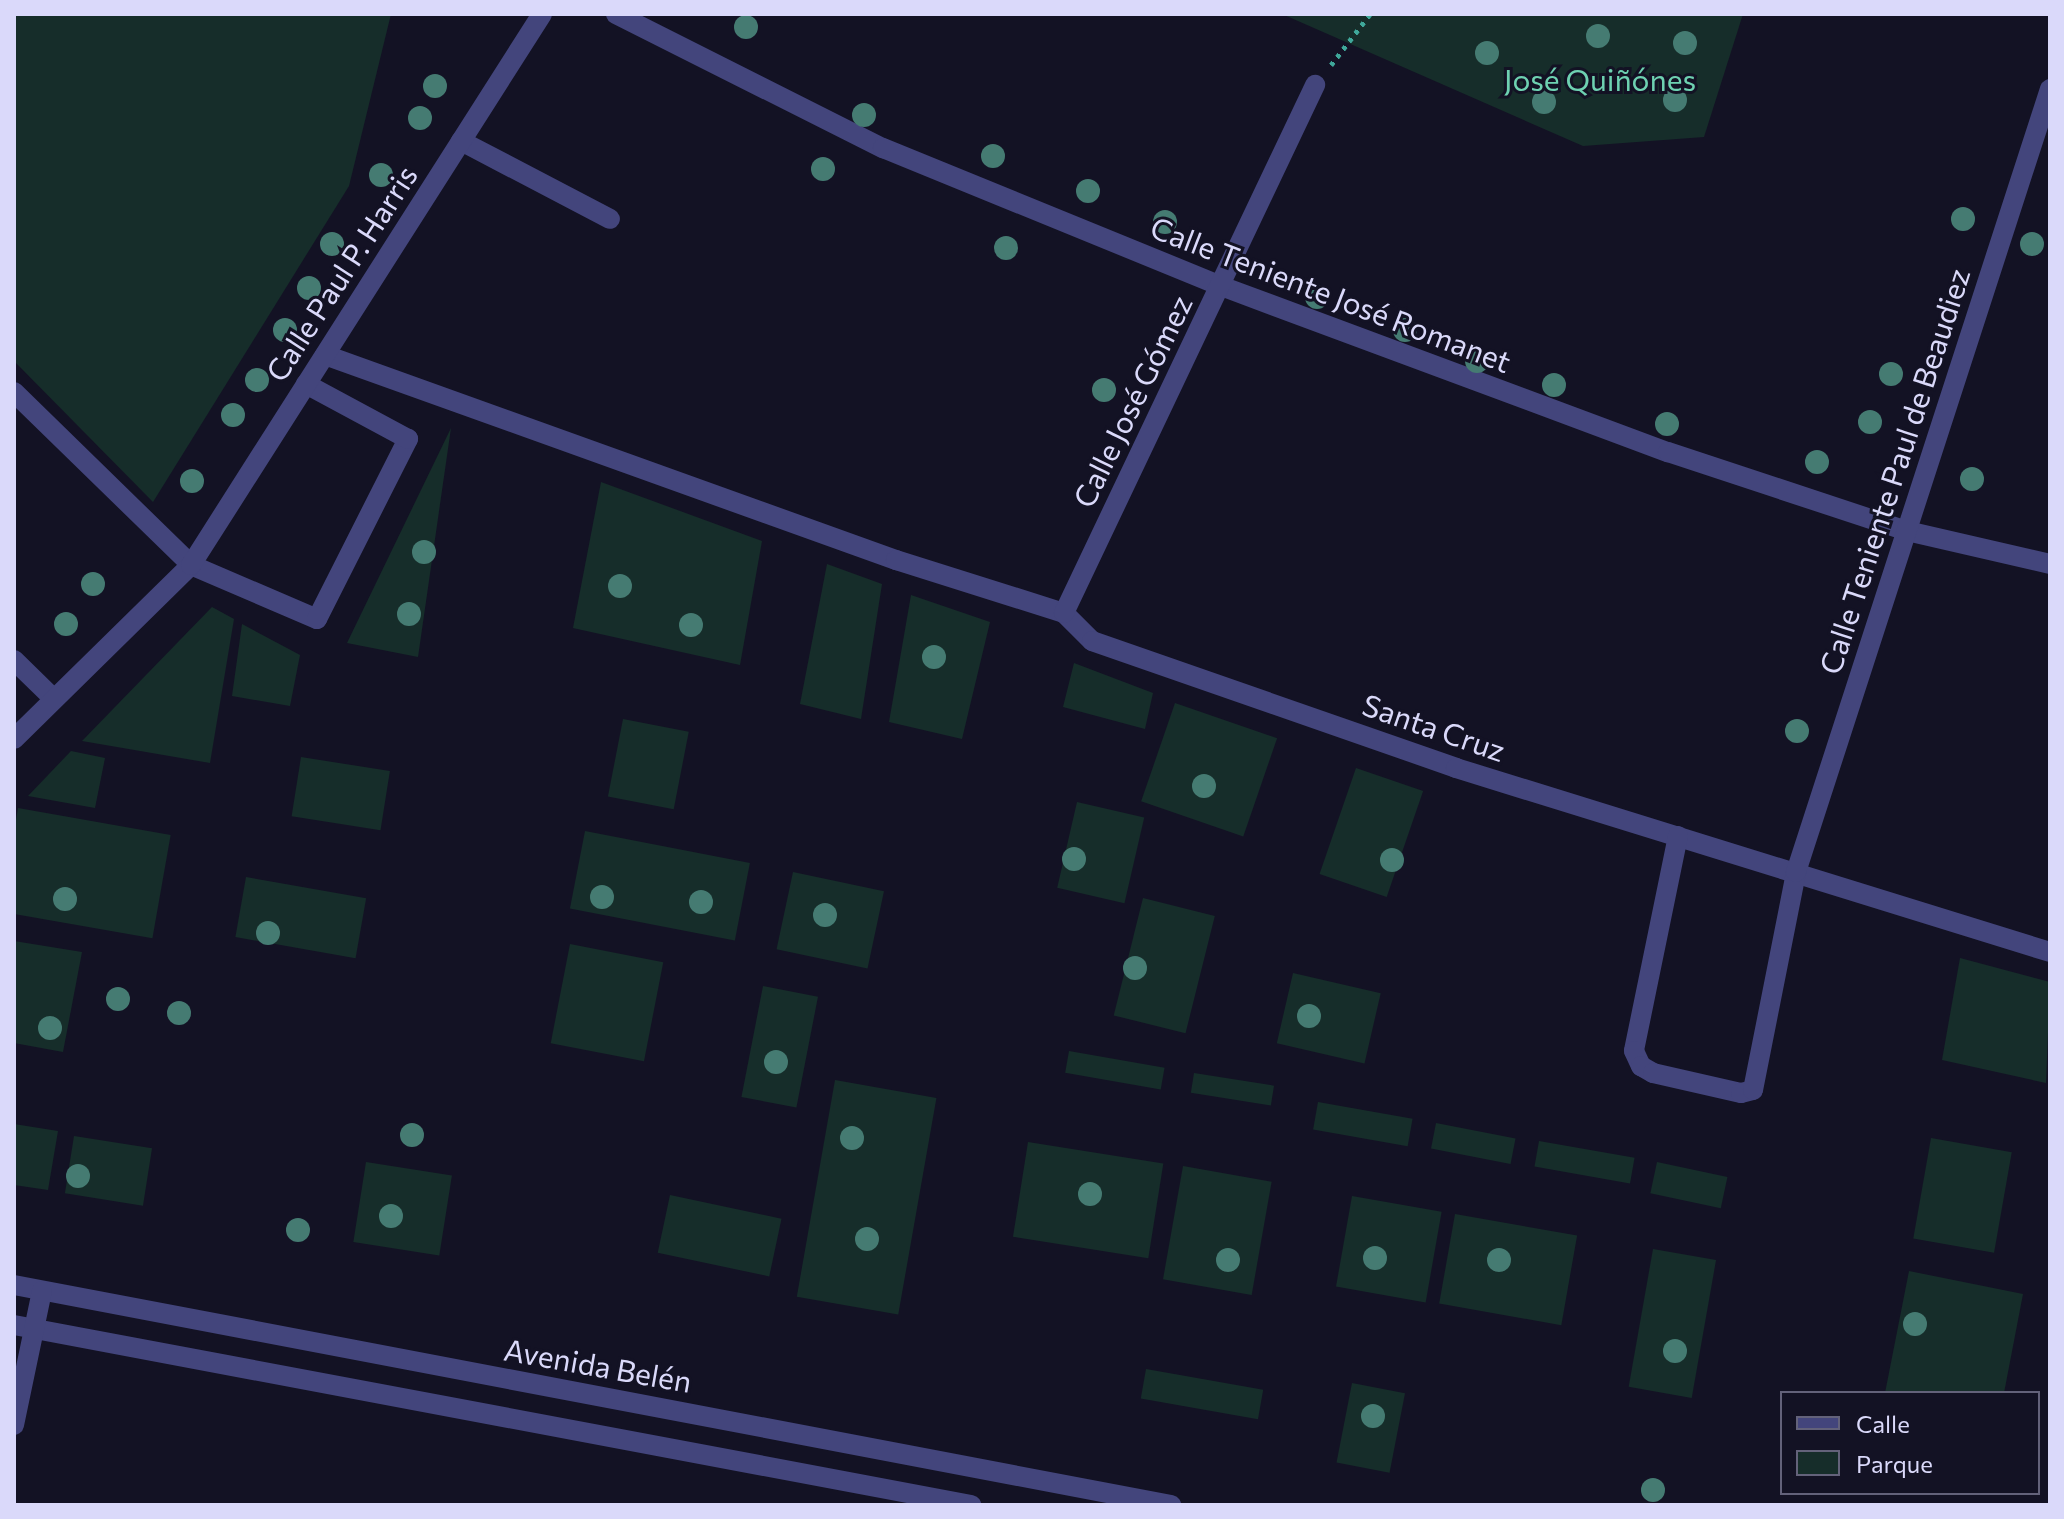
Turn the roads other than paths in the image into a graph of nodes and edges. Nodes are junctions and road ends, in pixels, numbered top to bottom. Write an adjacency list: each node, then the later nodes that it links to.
1 (542, 14): 6 (street, Calle Paul P. Harris)
2 (616, 14): 8 (street, Calle Teniente José Romanet)
3 (1315, 85): 8 (street, Calle José Gómez)
4 (2050, 89): 5 (street, Calle Teniente Paul de Beaudiez)
5 (2045, 119): 12 (street, Calle Teniente Paul de Beaudiez)
6 (461, 141): 7 (street); 9 (street, Calle Paul P. Harris)
7 (610, 219)
8 (1221, 286): 12 (street, Calle Teniente José Romanet); 15 (street, Calle José Gómez)
9 (325, 355): 10 (street, Calle Paul P. Harris); 15 (street)
10 (306, 384): 14 (street, Calle Paul P. Harris); 14 (street)
11 (14, 392): 14 (street)
12 (1907, 531): 13 (street, Calle Teniente José Romanet); 20 (street, Calle Teniente Paul de Beaudiez)
13 (2050, 564)
14 (191, 565): 17 (street, Calle Paul P. Harris)
15 (1064, 613): 19 (street, Santa Cruz)
16 (14, 660): 17 (street)
17 (54, 699): 18 (street, Calle Paul P. Harris)
18 (14, 739)
19 (1678, 836): 20 (street, Santa Cruz); 20 (street, Calle Teniente Paul de Beaudiez)
20 (1796, 872): 21 (street, Santa Cruz)
21 (2050, 952)
22 (14, 1285): 23 (street, Avenida Belén)
23 (42, 1291): 24 (street); 27 (street, Avenida Belén)
24 (24, 1328): 25 (street); 26 (street)
25 (14, 1425)
26 (971, 1505)
27 (1171, 1505)

